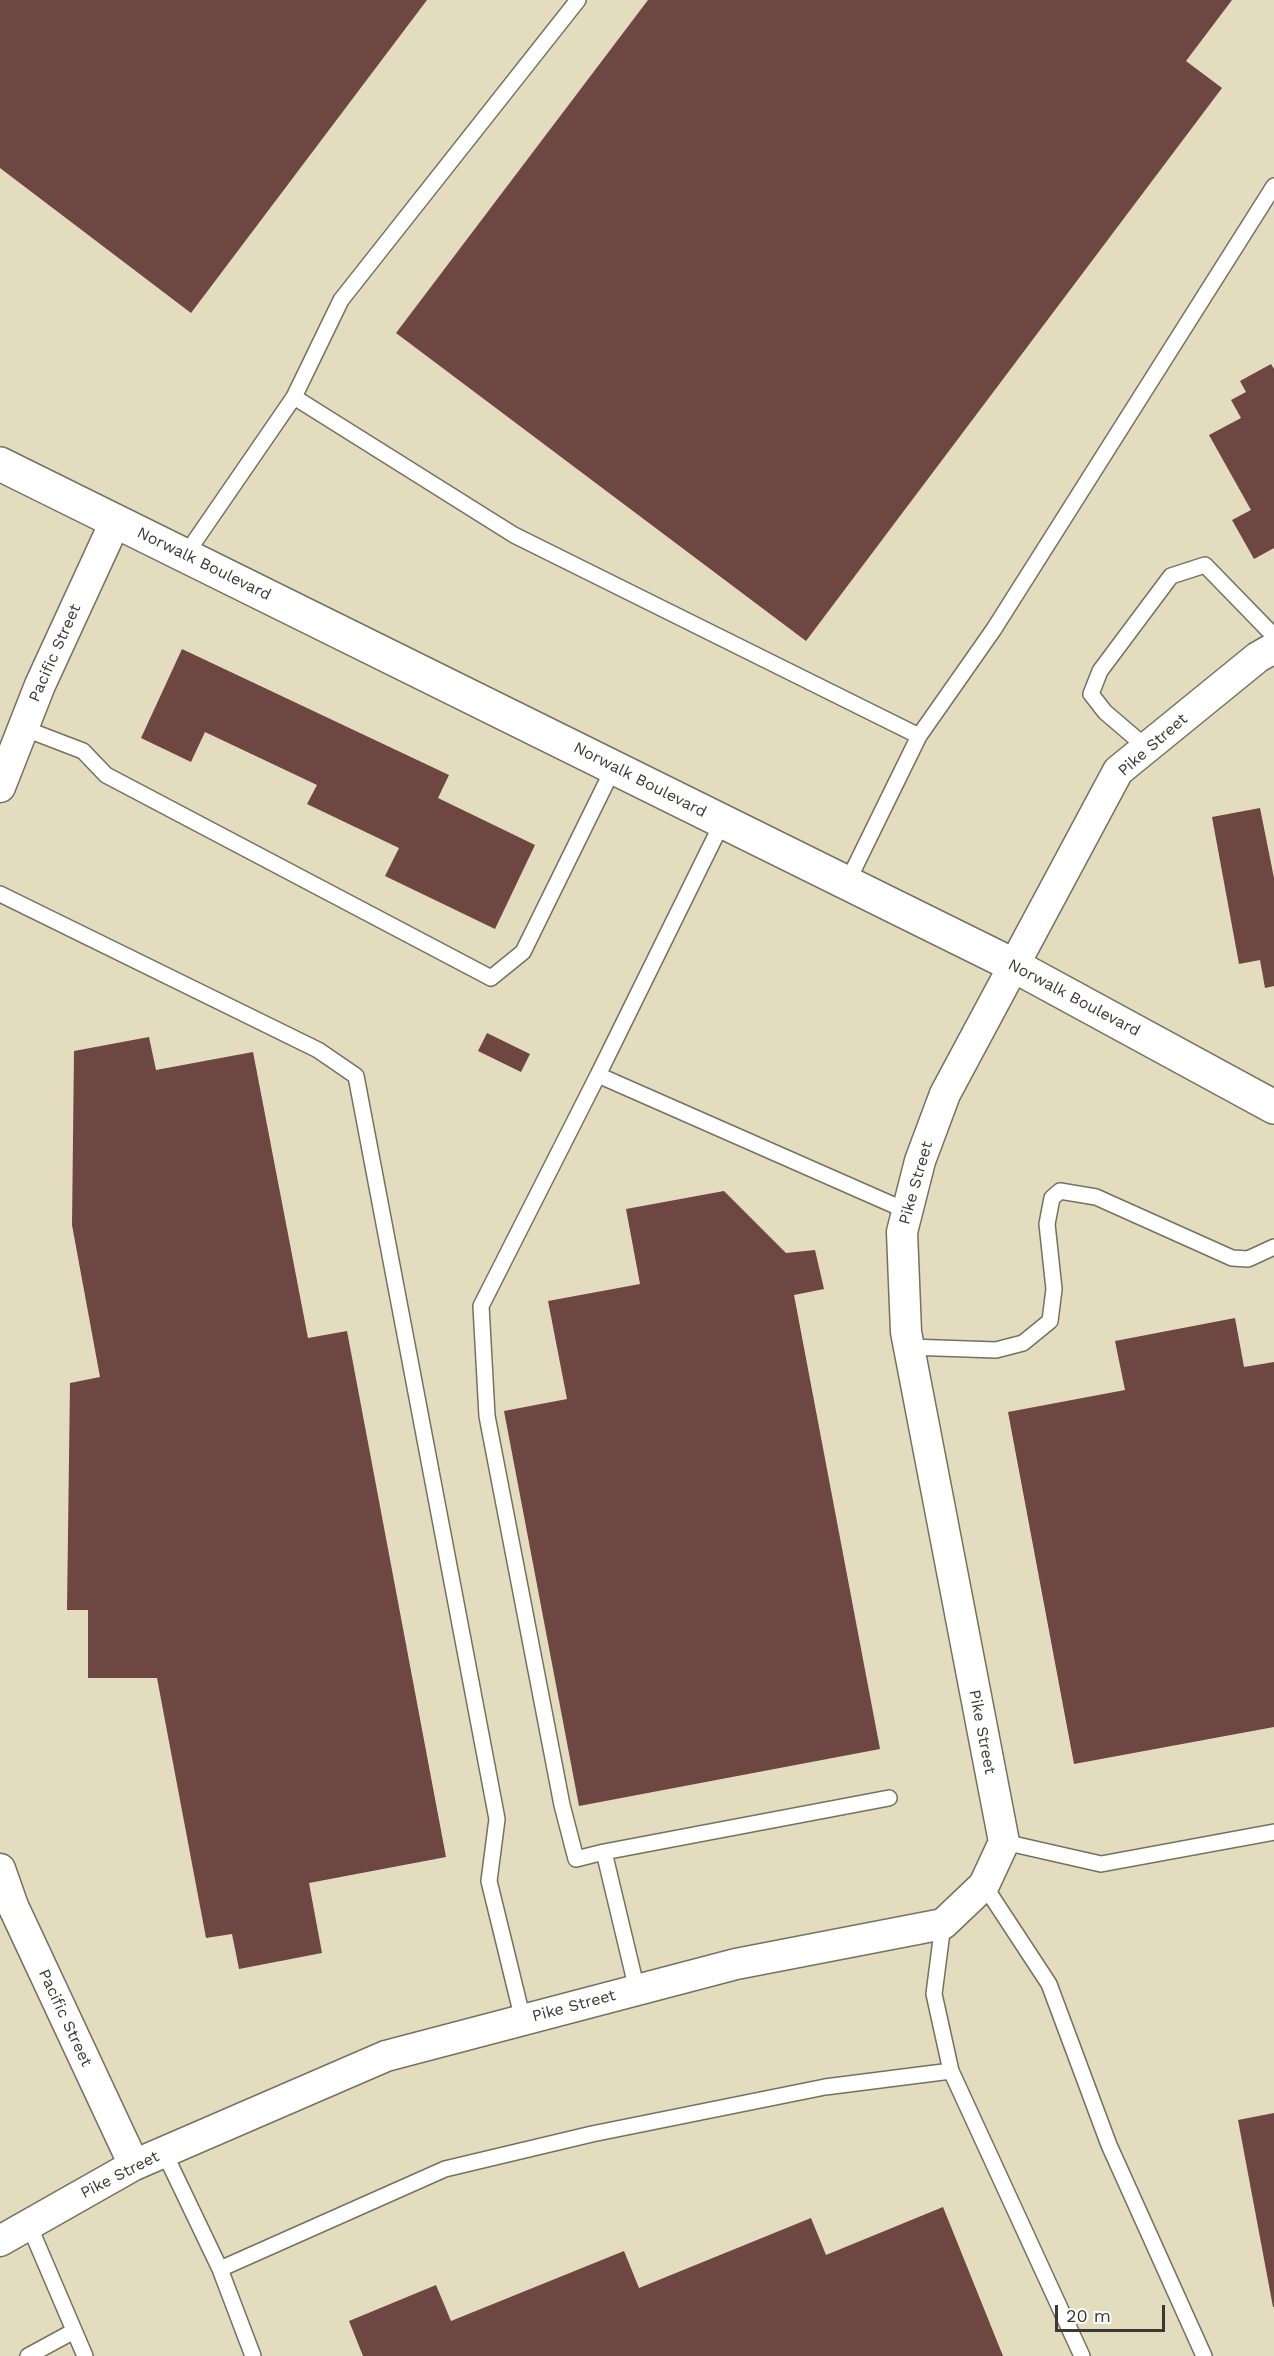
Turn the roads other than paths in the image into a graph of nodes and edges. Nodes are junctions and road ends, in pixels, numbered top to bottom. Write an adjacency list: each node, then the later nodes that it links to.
1 (578, 0): 3 (lane)
2 (1274, 186): 10 (lane)
3 (294, 397): 6 (lane); 10 (lane)
4 (0, 464): 5 (main road, Norwalk Boulevard)
5 (116, 520): 6 (main road, Norwalk Boulevard); 9 (street, Pacific Street)
6 (186, 554): 12 (main road, Norwalk Boulevard)
7 (1274, 636): 11 (lane)
8 (1274, 648): 11 (street, Pike Street)
9 (23, 728): 12 (lane); 13 (street, Pacific Street)
10 (919, 736): 15 (lane)
11 (1147, 748): 17 (street, Pike Street)
12 (614, 767): 14 (main road, Norwalk Boulevard)
13 (0, 787)
14 (723, 821): 15 (main road, Norwalk Boulevard); 18 (lane)
15 (847, 883): 17 (main road, Norwalk Boulevard)
16 (0, 894): 31 (lane)
17 (1013, 965): 19 (main road, Norwalk Boulevard); 20 (street, Pike Street)
18 (598, 1075): 20 (lane); 26 (lane)
19 (1274, 1107)
20 (908, 1211): 22 (street, Pike Street)
21 (1274, 1247): 22 (lane)
22 (909, 1347): 25 (street, Pike Street)
23 (889, 1798): 26 (lane)
24 (1274, 1832): 25 (lane)
25 (1004, 1842): 28 (street)
26 (604, 1852): 30 (lane)
27 (0, 1870): 34 (street, Pacific Street)
28 (984, 1885): 29 (street); 43 (lane)
29 (943, 1924): 30 (street, Pike Street); 32 (lane)
30 (637, 1990): 31 (street, Pike Street)
31 (523, 2020): 33 (street, Pike Street)
32 (951, 2071): 37 (lane); 42 (lane)
33 (164, 2152): 34 (street, Pike Street); 37 (lane)
34 (134, 2165): 35 (street, Pike Street)
35 (29, 2225): 36 (street, Pike Street); 38 (lane)
36 (0, 2241)
37 (220, 2270): 41 (lane)
38 (74, 2331): 39 (lane); 40 (lane)
39 (28, 2356)
40 (85, 2356)
41 (253, 2356)
42 (1082, 2356)
43 (1204, 2356)

